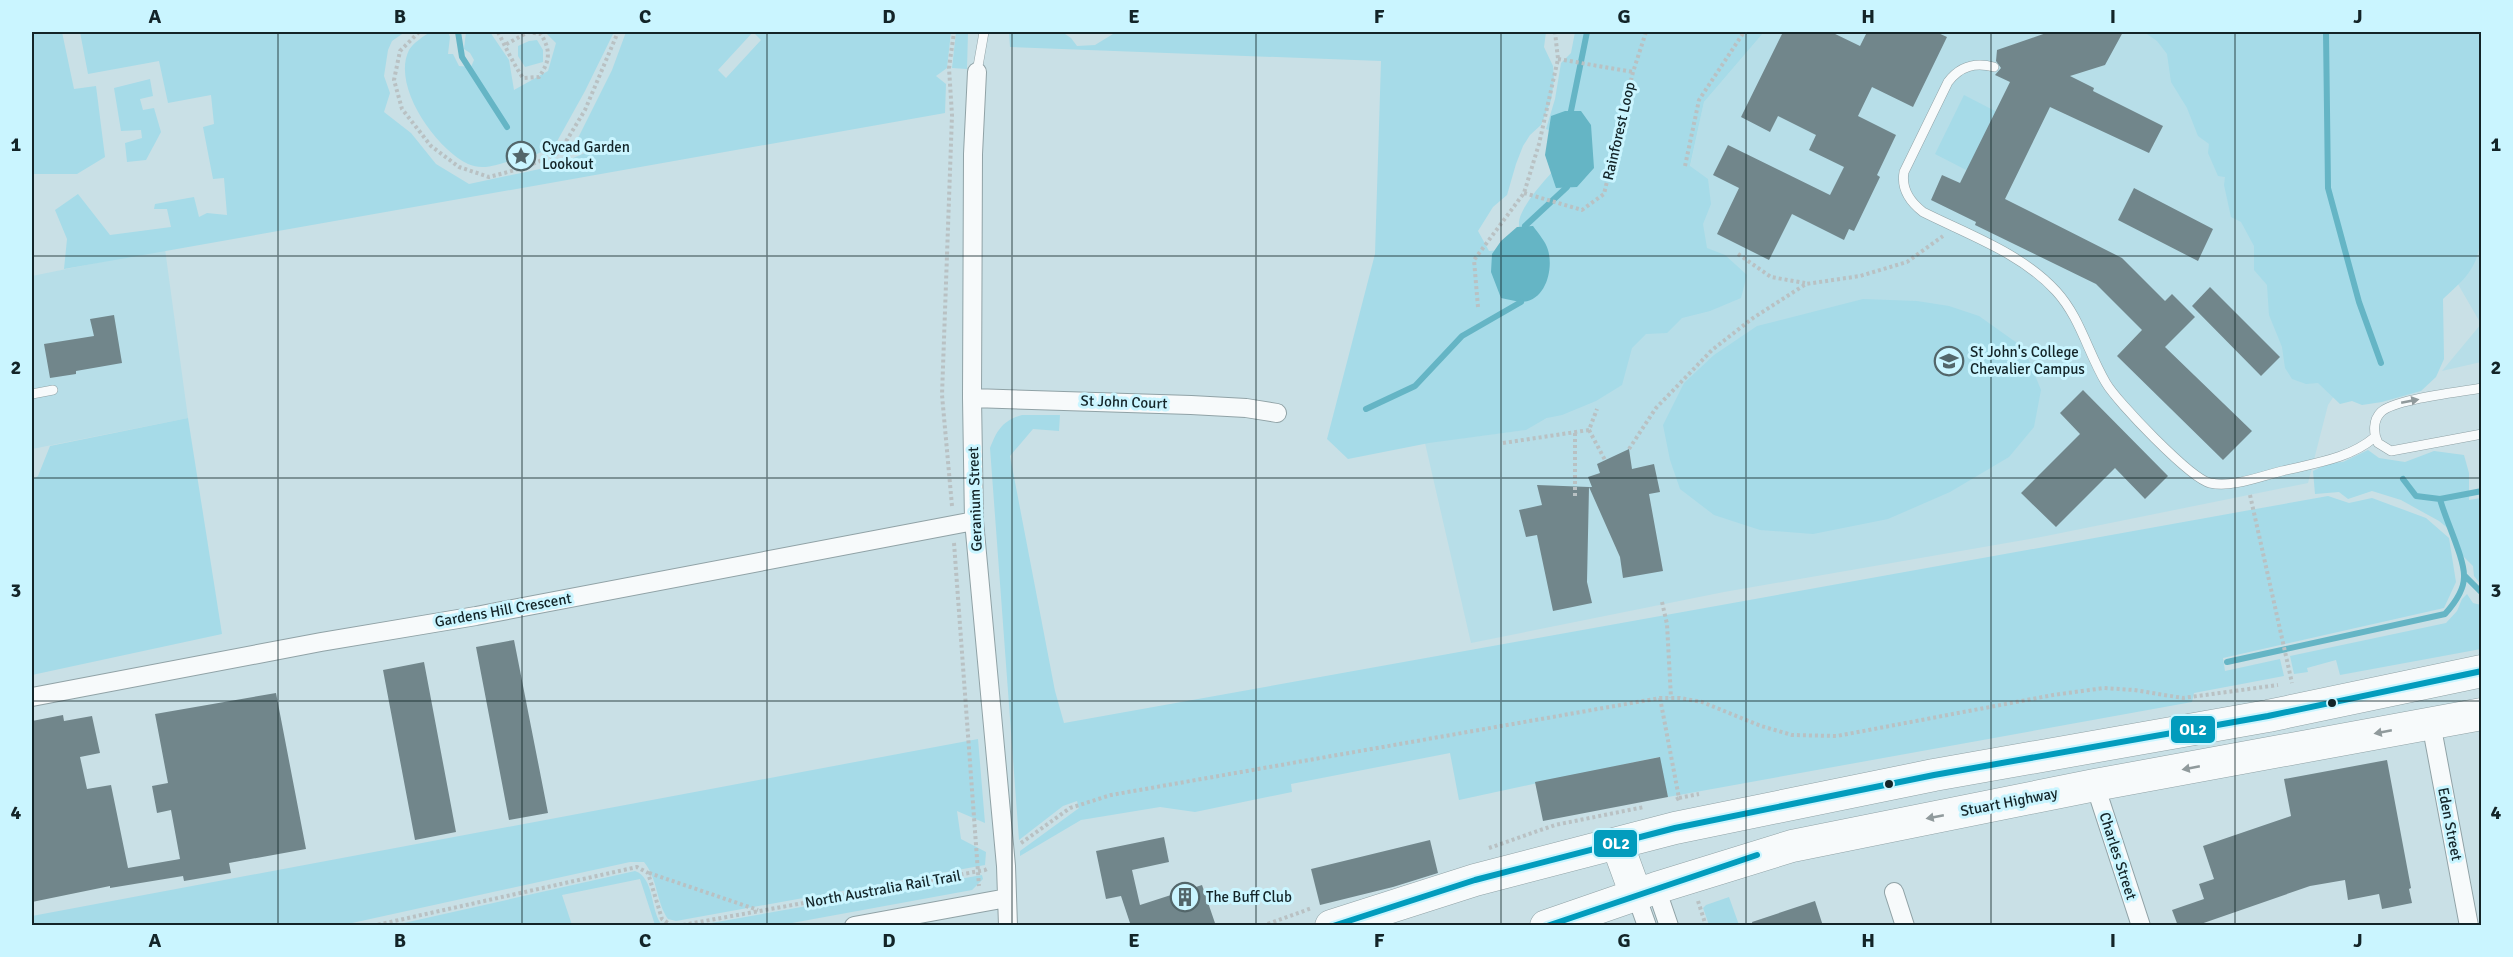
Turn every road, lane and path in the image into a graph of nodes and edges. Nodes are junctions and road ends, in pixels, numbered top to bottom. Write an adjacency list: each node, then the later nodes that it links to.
1 (419, 32): 3 (path)
2 (498, 32): 8 (path)
3 (618, 32)
4 (984, 32): 11 (lane)
5 (1555, 32): 9 (path)
6 (1646, 32): 12 (path, Rainforest Loop)
7 (1744, 32): 13 (path)
8 (505, 45): 8 (path)
9 (1558, 59): 12 (path); 14 (path)
10 (1994, 67): 15 (lane)
11 (977, 72): 22 (street, Geranium Street)
12 (1633, 72): 14 (path, Rainforest Loop)
13 (1685, 166)
14 (1524, 193): 18 (path)
15 (1950, 225): 17 (path); 32 (lane)
16 (1738, 254): 17 (path)
17 (1806, 284): 30 (path)
18 (1478, 307)
19 (2481, 388): 28 (lane, one-way to 19)
20 (53, 390): 21 (lane)
21 (32, 394)
22 (972, 398): 24 (street, St John Court); 34 (street, Geranium Street)
23 (1597, 409): 25 (path)
24 (1276, 413)
25 (1588, 430): 26 (path); 31 (path)
26 (1575, 432): 29 (path); 33 (path)
27 (2481, 434): 28 (lane)
28 (2375, 437): 32 (lane)
29 (1503, 443)
30 (1629, 449)
31 (1605, 460)
32 (2236, 482): 38 (path)
33 (1575, 496)
34 (974, 521): 39 (street, Gardens Hill Crescent); 49 (street, Geranium Street)
35 (1662, 602): 41 (path)
36 (2481, 671): 44 (highway)
37 (2301, 681): 38 (path)
38 (2292, 683): 41 (path)
39 (32, 697)
40 (1660, 698): 41 (path); 46 (path); 49 (path, North Australia Rail Trail)
41 (1671, 698)
42 (2481, 714): 43 (highway, Stuart Highway)
43 (2431, 723): 45 (highway, Stuart Highway, one-way to 45); 68 (street, Eden Street)
44 (2085, 748): 45 (highway); 48 (highway)
45 (2095, 785): 51 (highway, Stuart Highway, one-way to 51); 67 (street, Charles Street)
46 (1668, 803)
47 (1589, 817): 48 (path)
48 (1634, 829): 51 (highway); 61 (highway)
49 (1004, 856): 53 (street, Geranium Street); 55 (path, North Australia Rail Trail)
50 (648, 873): 55 (path); 56 (path); 57 (path)
51 (1646, 891): 62 (highway, Stuart Highway); 63 (street); 64 (street)
52 (1894, 892): 66 (street)
53 (1006, 898): 59 (street); 60 (street, Geranium Street)
54 (1698, 902): 65 (path)
55 (760, 911): 58 (path, North Australia Rail Trail)
56 (372, 926)
57 (672, 926)
58 (677, 926)
59 (854, 926)
60 (1008, 926)
61 (1331, 926)
62 (1546, 926)
63 (1647, 926)
64 (1669, 926)
65 (1706, 926)
66 (1905, 926)
67 (2141, 926)
68 (2469, 926)

